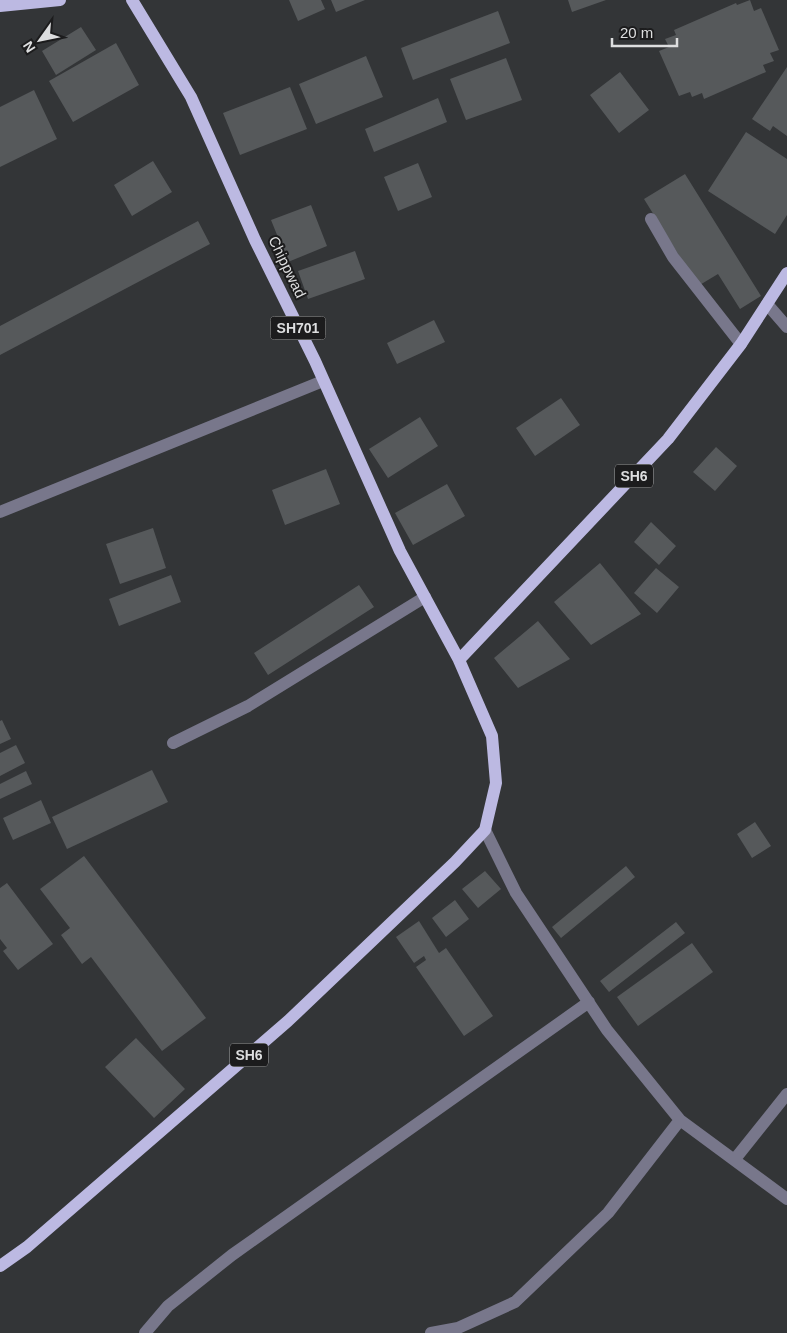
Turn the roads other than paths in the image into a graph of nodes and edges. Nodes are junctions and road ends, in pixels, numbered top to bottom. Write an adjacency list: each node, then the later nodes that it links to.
1 (60, 0): 3 (main road)
2 (132, 0): 9 (main road, Chippwad / SH701)
3 (0, 6)
4 (651, 219): 8 (street)
5 (787, 273): 6 (main road, SH6)
6 (767, 304): 7 (street); 8 (main road, SH6)
7 (787, 327)
8 (741, 344): 12 (main road, SH6)
9 (323, 381): 10 (street); 11 (main road, Chippwad / SH701)
10 (0, 512)
11 (425, 597): 12 (main road, Chippwad / SH701); 13 (street)
12 (459, 660): 14 (main road, SH6)
13 (173, 743)
14 (485, 830): 15 (street); 20 (main road, SH6)
15 (589, 1002): 17 (street); 21 (street)
16 (787, 1094): 18 (street)
17 (680, 1120): 18 (street); 22 (street)
18 (736, 1159): 19 (street)
19 (787, 1200)
20 (0, 1266)
21 (145, 1333)
22 (431, 1333)

